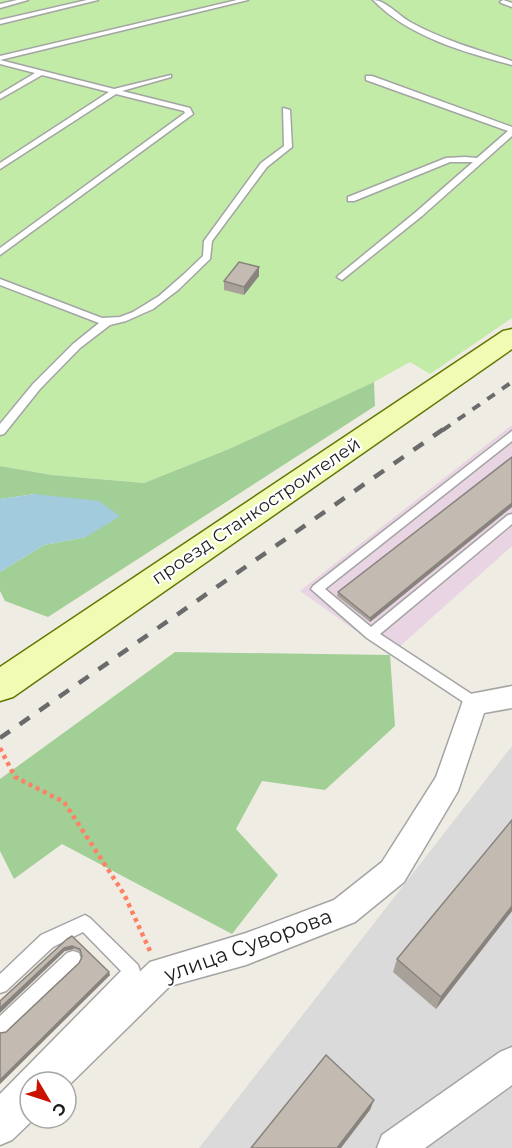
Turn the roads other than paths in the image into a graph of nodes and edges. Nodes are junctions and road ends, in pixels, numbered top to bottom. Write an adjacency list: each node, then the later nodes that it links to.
1 (25, 0): 7 (lane)
2 (95, 0): 8 (lane)
3 (245, 0): 9 (lane)
4 (376, 0): 10 (lane)
5 (503, 2): 6 (lane)
6 (512, 5)
7 (0, 6)
8 (0, 22)
9 (0, 60): 11 (lane)
10 (512, 63)
11 (40, 73): 14 (lane); 15 (lane)
12 (169, 76): 14 (lane)
13 (369, 78): 17 (lane)
14 (117, 90): 19 (lane); 21 (lane)
15 (0, 97)
16 (286, 110): 24 (lane)
17 (512, 131): 18 (lane)
18 (479, 162): 20 (lane); 22 (lane)
19 (0, 167)
20 (351, 199)
21 (0, 252)
22 (342, 277)
23 (0, 282): 24 (lane)
24 (107, 322): 26 (lane)
25 (512, 337): 30 (main road, проезд Станкостроителей)
26 (0, 431)
27 (512, 435): 29 (lane)
28 (512, 518): 29 (lane)
29 (371, 634): 32 (lane)
30 (0, 686)
31 (512, 697): 32 (street)
32 (474, 702): 37 (street, улица Суворова)
33 (73, 959): 35 (lane)
34 (0, 985): 38 (lane)
35 (0, 1027)
36 (512, 1064): 41 (street)
37 (60, 1070)
38 (0, 1106)
39 (18, 1111): 40 (street)
40 (0, 1128)
41 (395, 1148)

